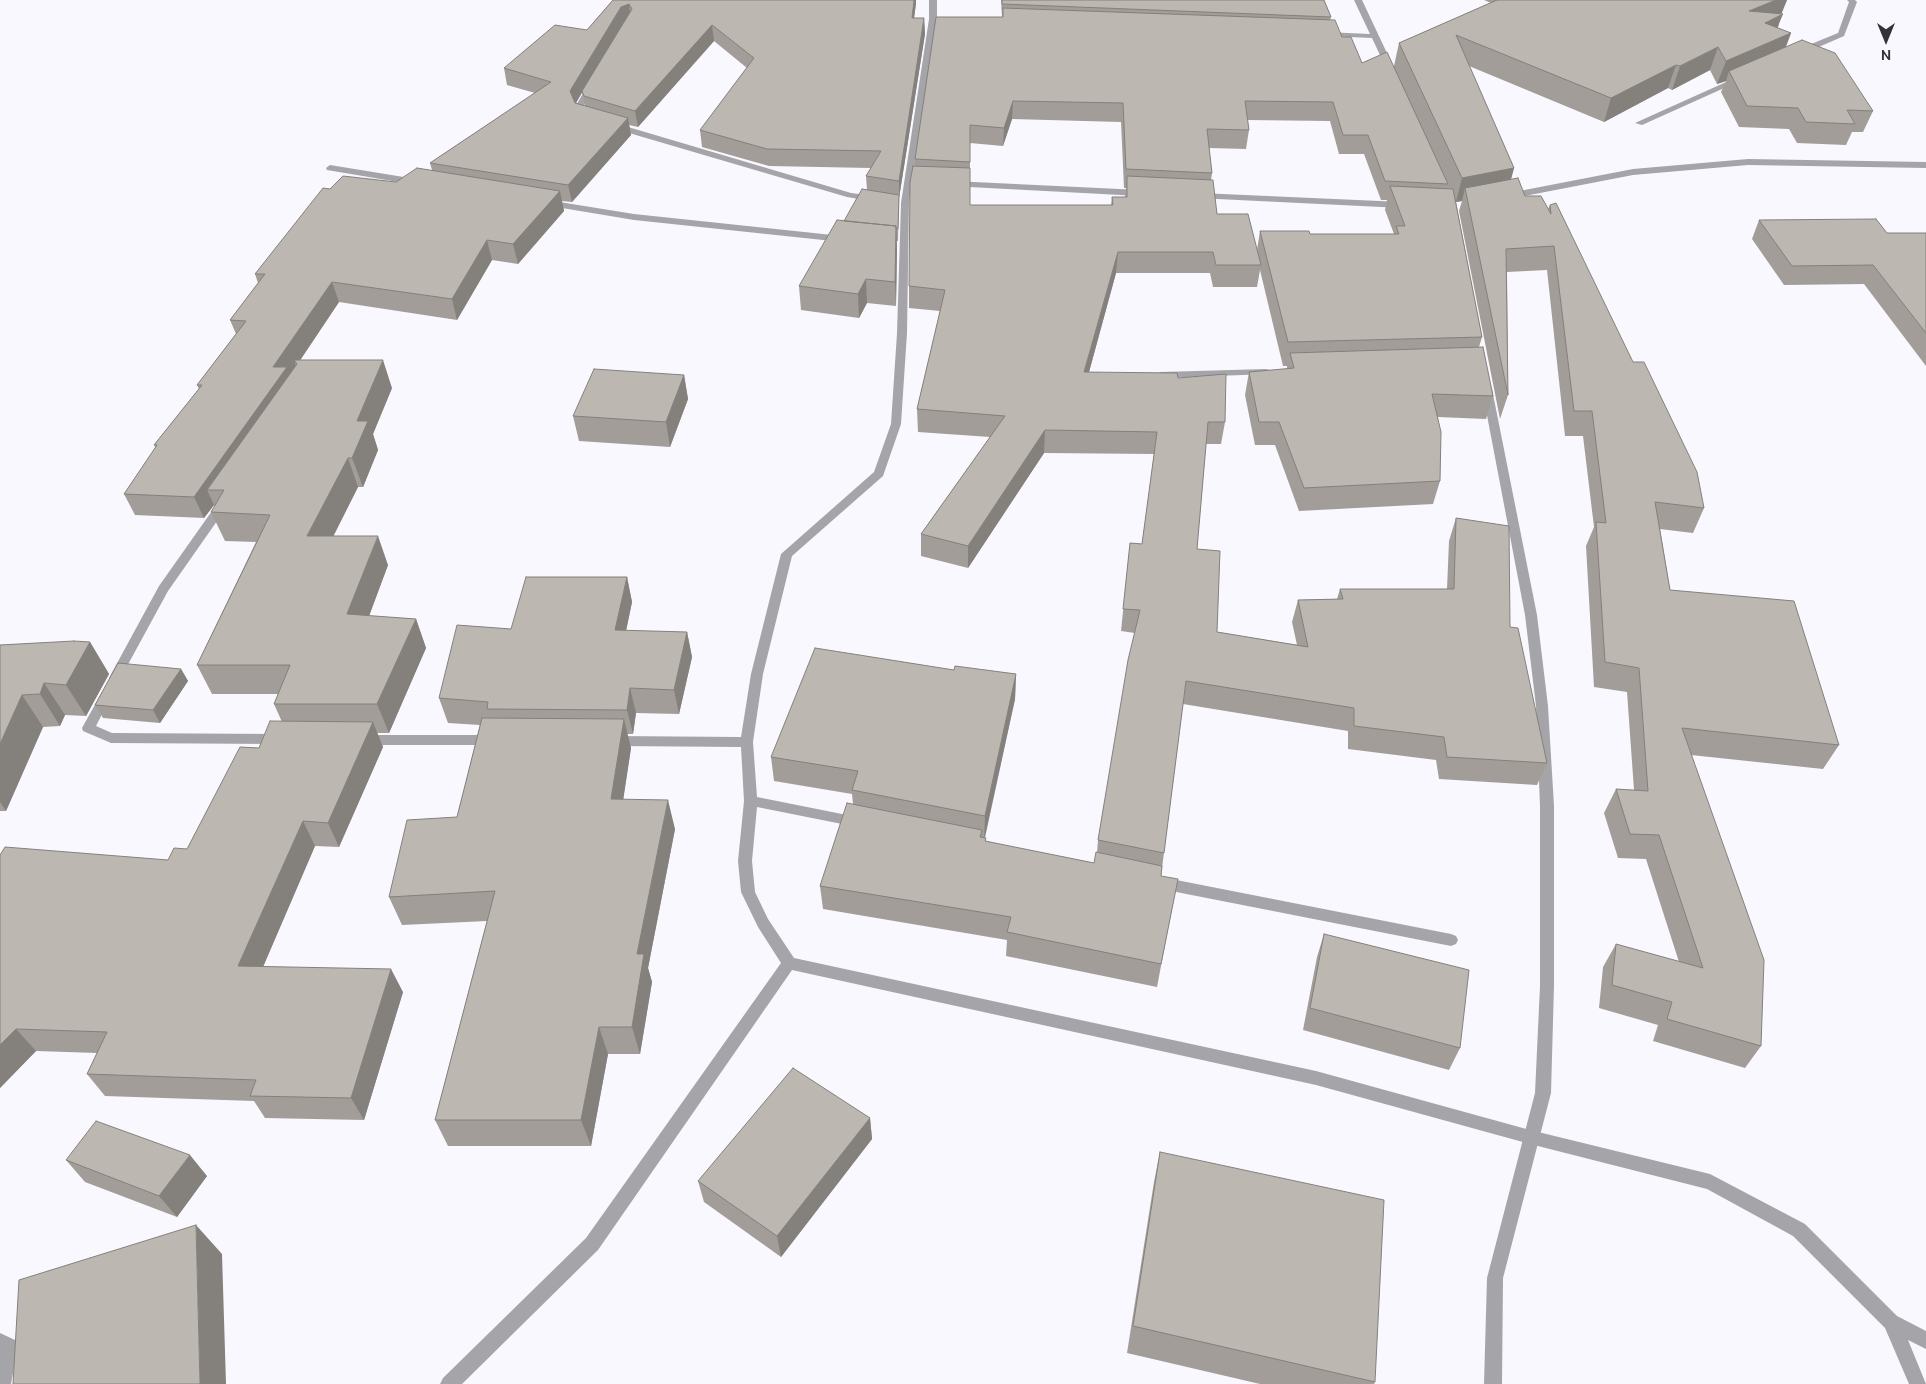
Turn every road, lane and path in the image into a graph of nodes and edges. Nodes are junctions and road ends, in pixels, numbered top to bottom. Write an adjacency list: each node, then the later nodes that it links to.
1 (933, 0): 21 (street)
2 (1358, 0): 5 (street)
3 (1851, 0): 6 (street)
4 (1316, 34): 5 (street)
5 (1375, 36): 9 (street)
6 (1797, 53)
7 (599, 74): 10 (street)
8 (1745, 76): 12 (street)
9 (1396, 81)
10 (592, 119)
11 (601, 122): 21 (street)
12 (1639, 123)
13 (1926, 165): 19 (street)
14 (330, 168): 15 (street)
15 (428, 184)
16 (947, 184): 17 (street)
17 (1152, 193)
18 (1190, 195): 22 (street)
19 (1500, 198)
20 (536, 201): 23 (street)
21 (896, 202): 32 (street)
22 (1413, 206)
23 (856, 241)
24 (1276, 372): 25 (street)
25 (1148, 375)
26 (1484, 375): 38 (street)
27 (230, 494): 28 (street)
28 (290, 739)
29 (350, 740): 30 (street)
30 (508, 740)
31 (598, 741): 32 (street)
32 (747, 742): 33 (street)
33 (751, 801): 34 (street); 37 (street)
34 (867, 824)
35 (1149, 880): 36 (street)
36 (1451, 940)
37 (789, 963): 38 (street); 43 (street)
38 (1530, 1137): 39 (street); 44 (street)
39 (1891, 1322): 40 (street); 45 (street)
40 (1926, 1340)
41 (0, 1342): 42 (street)
42 (2, 1384)
43 (449, 1384)
44 (1493, 1384)
45 (1918, 1384)

